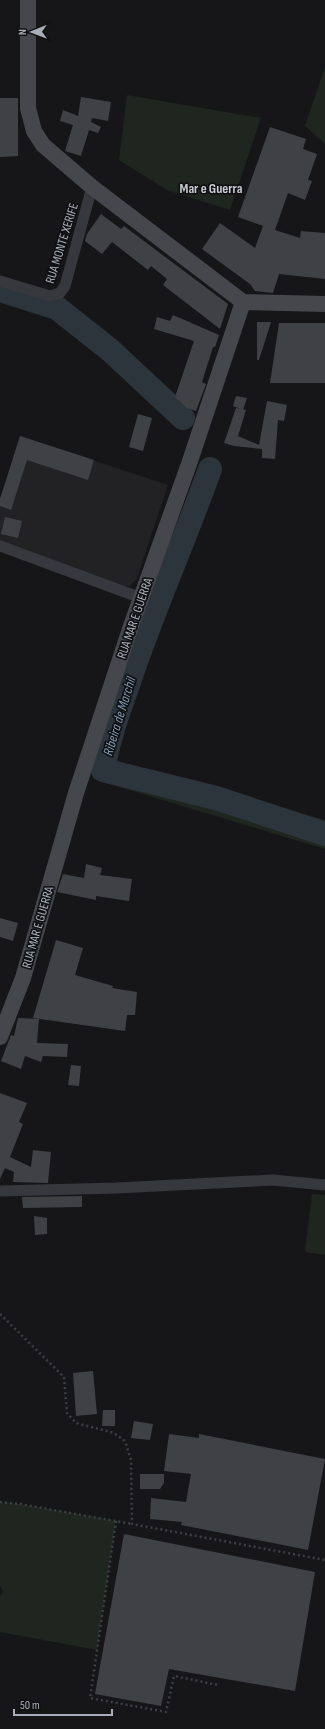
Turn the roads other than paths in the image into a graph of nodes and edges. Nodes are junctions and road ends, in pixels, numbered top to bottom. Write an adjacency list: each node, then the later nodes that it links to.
1 (28, 0): 2 (street)
2 (92, 187): 3 (street, RUA MONTE XERIFE); 4 (street)
3 (0, 281)
4 (243, 302): 5 (street); 7 (street, RUA MAR E GUERRA)
5 (325, 304)
6 (0, 546): 7 (street)
7 (141, 598): 8 (street, RUA MAR E GUERRA)
8 (1, 1030)
9 (325, 1185): 10 (street)
10 (0, 1191)

